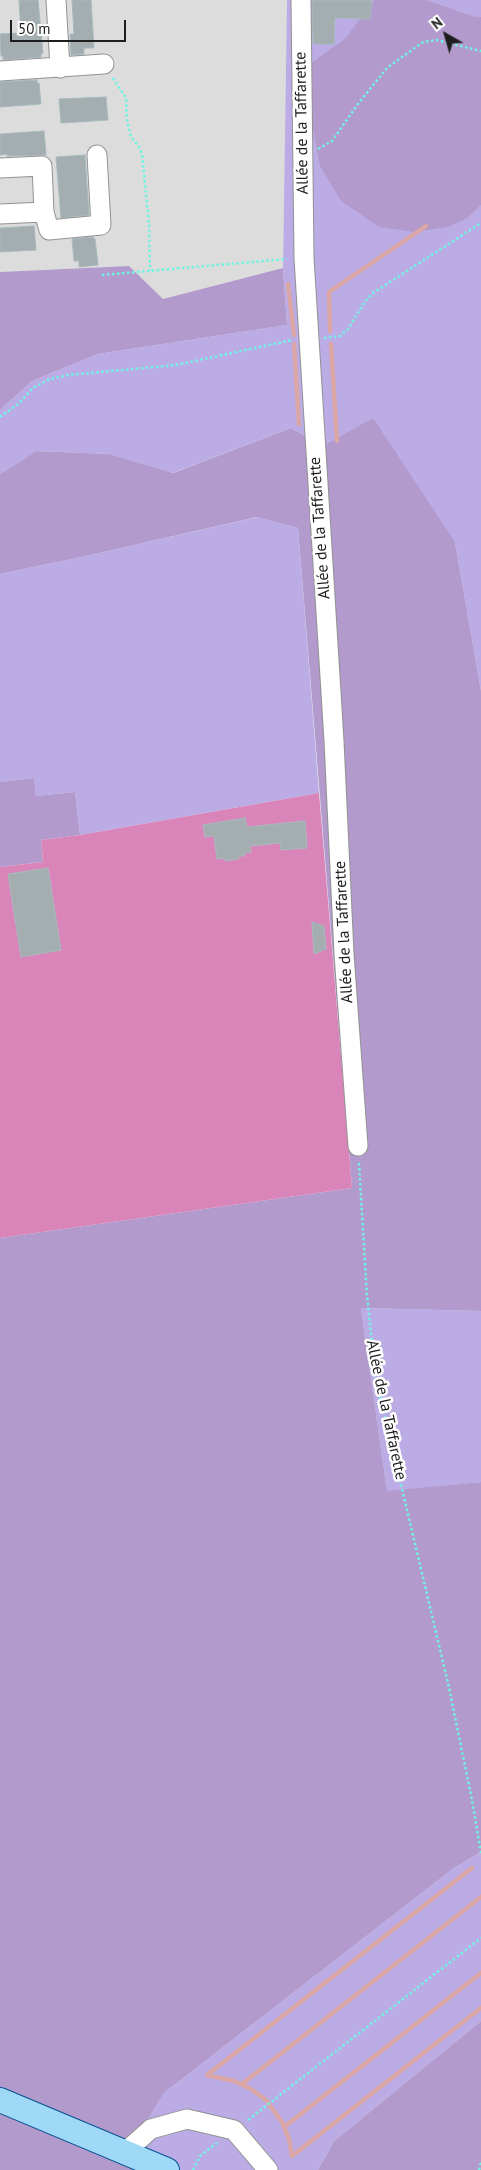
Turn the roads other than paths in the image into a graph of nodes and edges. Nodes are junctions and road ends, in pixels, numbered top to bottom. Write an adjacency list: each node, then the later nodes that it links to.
1 (56, 0): 4 (street)
2 (301, 0): 10 (street, Allée de la Taffarette)
3 (104, 64): 4 (street)
4 (60, 68): 5 (street)
5 (0, 71)
6 (97, 155): 8 (street)
7 (0, 168): 8 (street)
8 (44, 212): 9 (street)
9 (0, 214)
10 (358, 1146)
11 (0, 2100): 12 (main road)
12 (125, 2152): 13 (main road); 14 (street)
13 (168, 2170)
14 (268, 2170)

